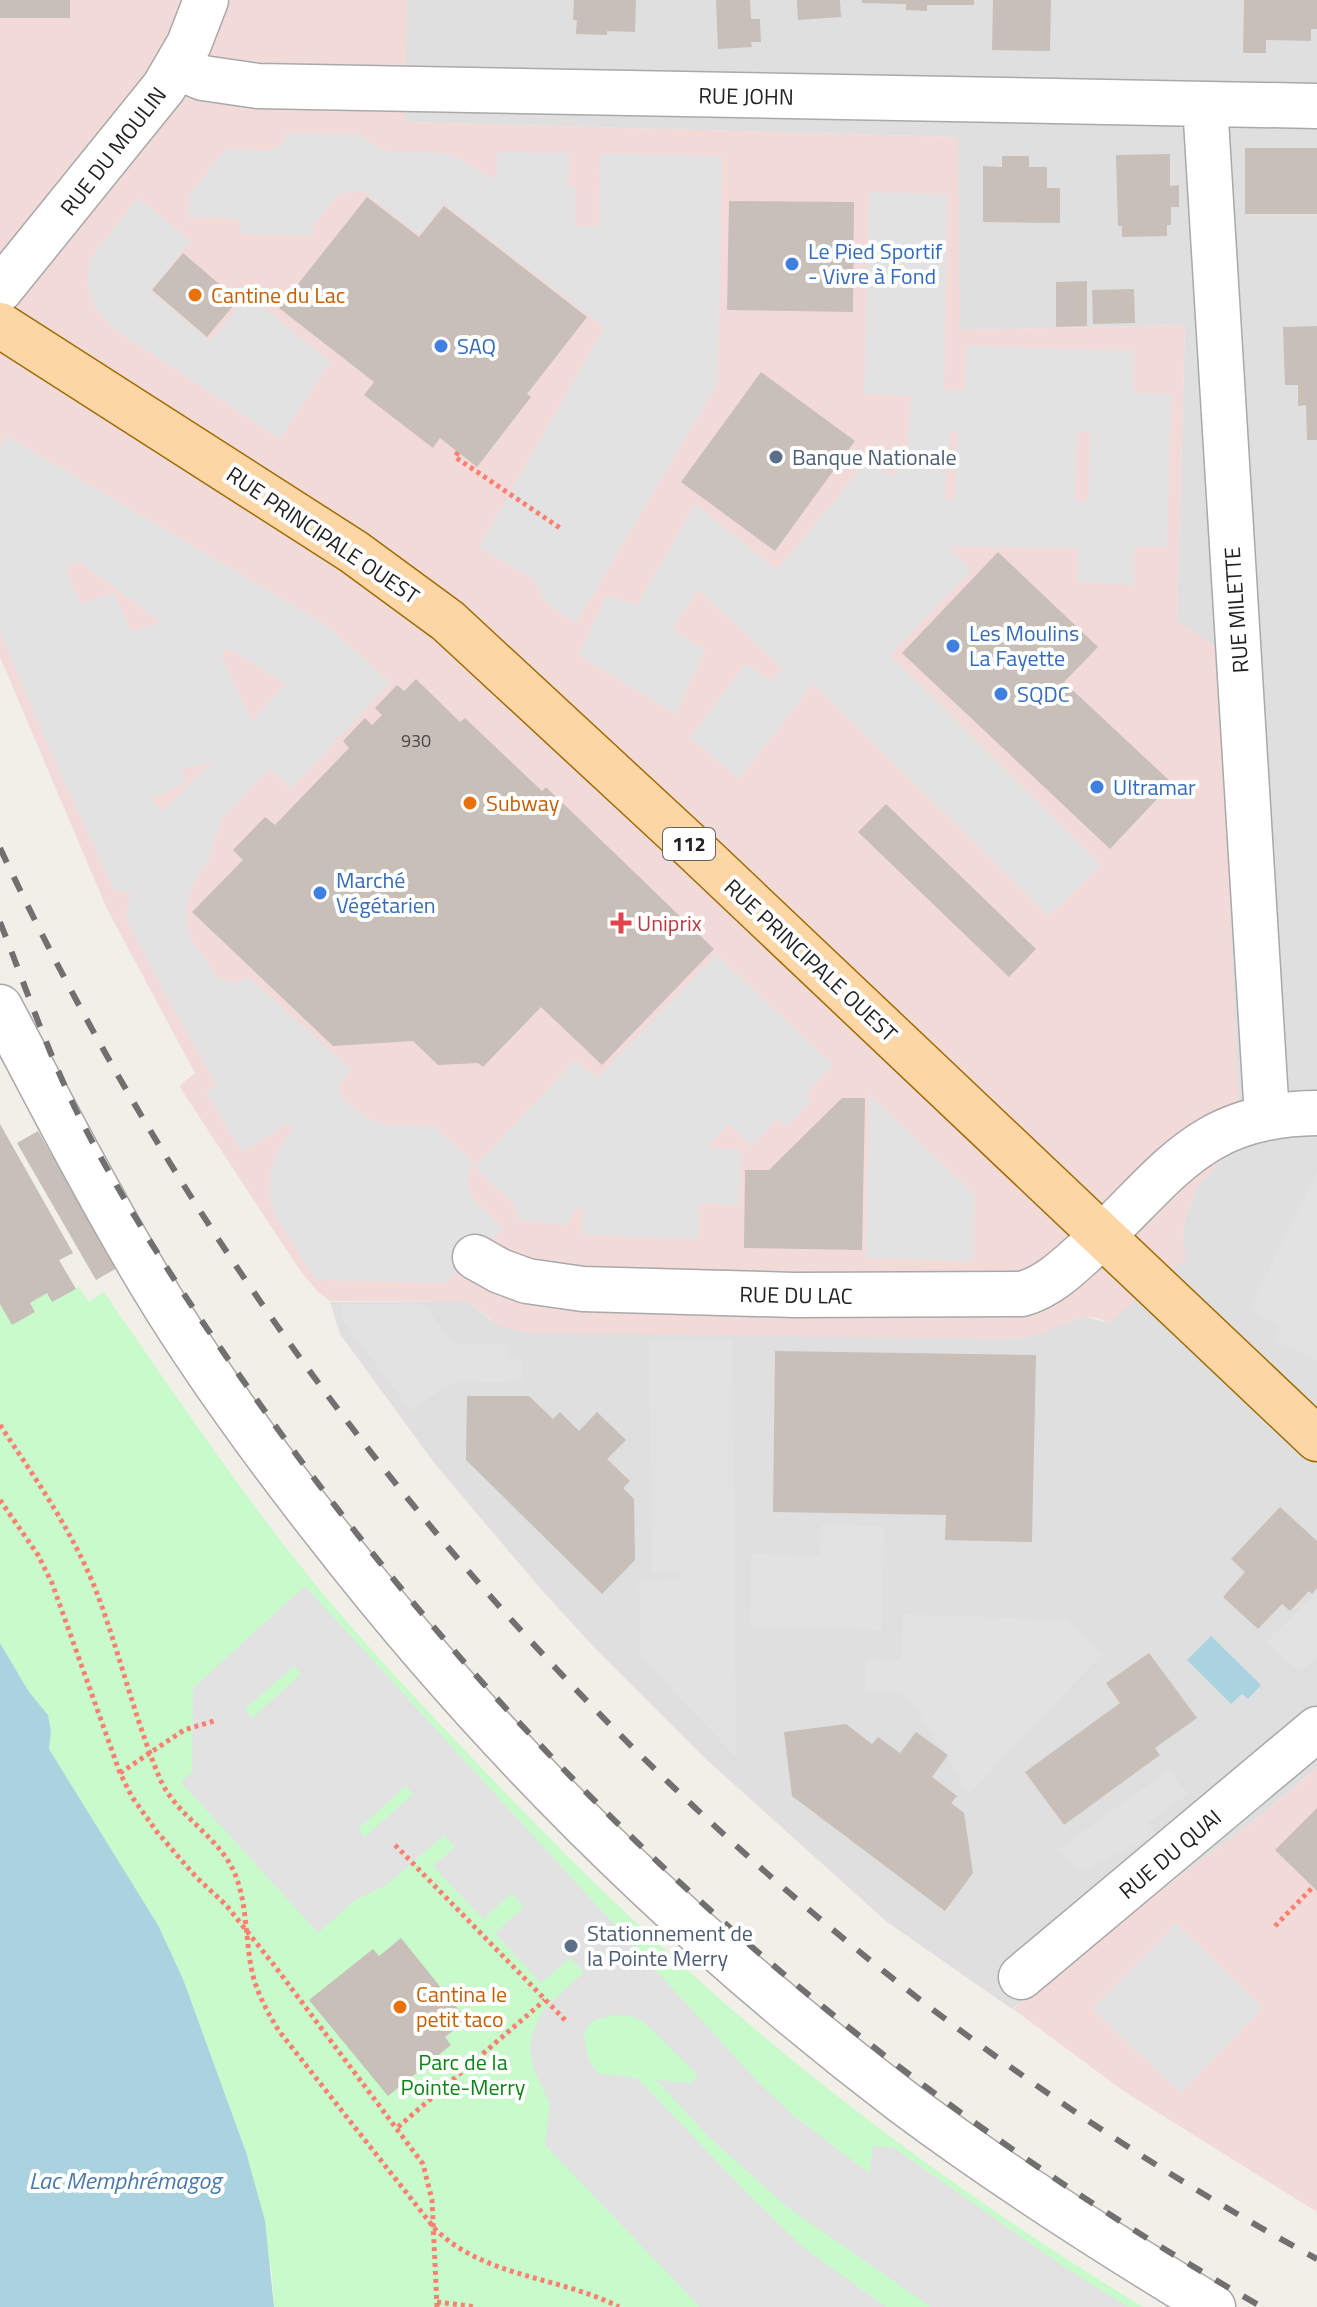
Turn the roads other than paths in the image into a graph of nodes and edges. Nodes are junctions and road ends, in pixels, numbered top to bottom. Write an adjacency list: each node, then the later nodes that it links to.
1 (206, 0): 2 (street, RUE DU MOULIN)
2 (177, 67): 3 (street, RUE JOHN); 5 (street, RUE DU MOULIN)
3 (1205, 104): 4 (street, RUE JOHN); 9 (street, RUE MILETTE)
4 (1317, 106)
5 (0, 290)
6 (0, 325): 10 (main road, RUE PRINCIPALE OUEST / 112)
7 (0, 1007): 15 (street)
8 (1317, 1113): 9 (street, RUE DU LAC)
9 (1267, 1117): 10 (street, RUE DU LAC)
10 (1103, 1236): 11 (street, RUE DU LAC); 12 (main road, RUE PRINCIPALE OUEST / 112)
11 (475, 1257)
12 (1317, 1439)
13 (1317, 1729): 14 (street, RUE DU QUAI)
14 (1021, 1977)
15 (1213, 2307)

